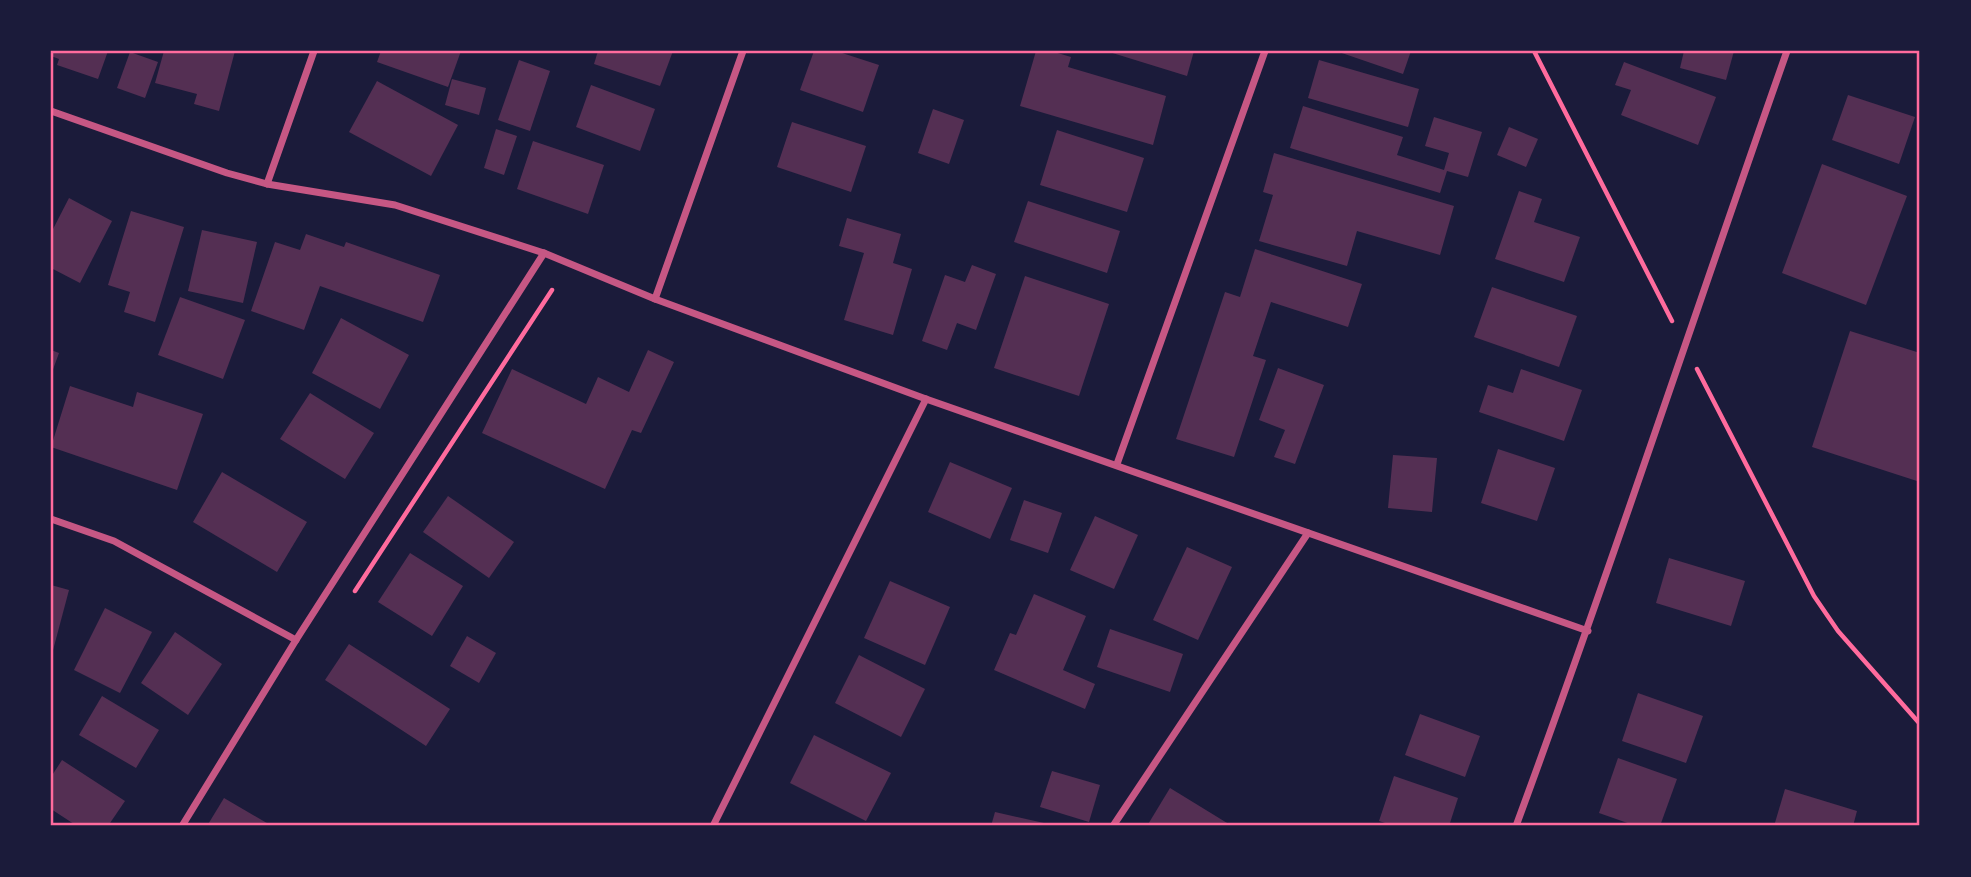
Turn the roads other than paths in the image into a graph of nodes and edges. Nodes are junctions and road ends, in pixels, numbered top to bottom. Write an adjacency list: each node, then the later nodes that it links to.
1 (314, 51): 6 (street)
2 (743, 51): 8 (street)
3 (1265, 51): 10 (street)
4 (1787, 51): 13 (street)
5 (51, 111): 6 (street)
6 (267, 184): 7 (street)
7 (544, 253): 8 (street); 14 (street)
8 (655, 299): 9 (street)
9 (926, 399): 10 (street); 16 (street)
10 (1117, 464): 12 (street)
11 (51, 519): 14 (street)
12 (1308, 533): 13 (street); 17 (street)
13 (1588, 631): 18 (street)
14 (296, 640): 15 (street)
15 (183, 826)
16 (713, 826)
17 (1114, 826)
18 (1516, 826)

